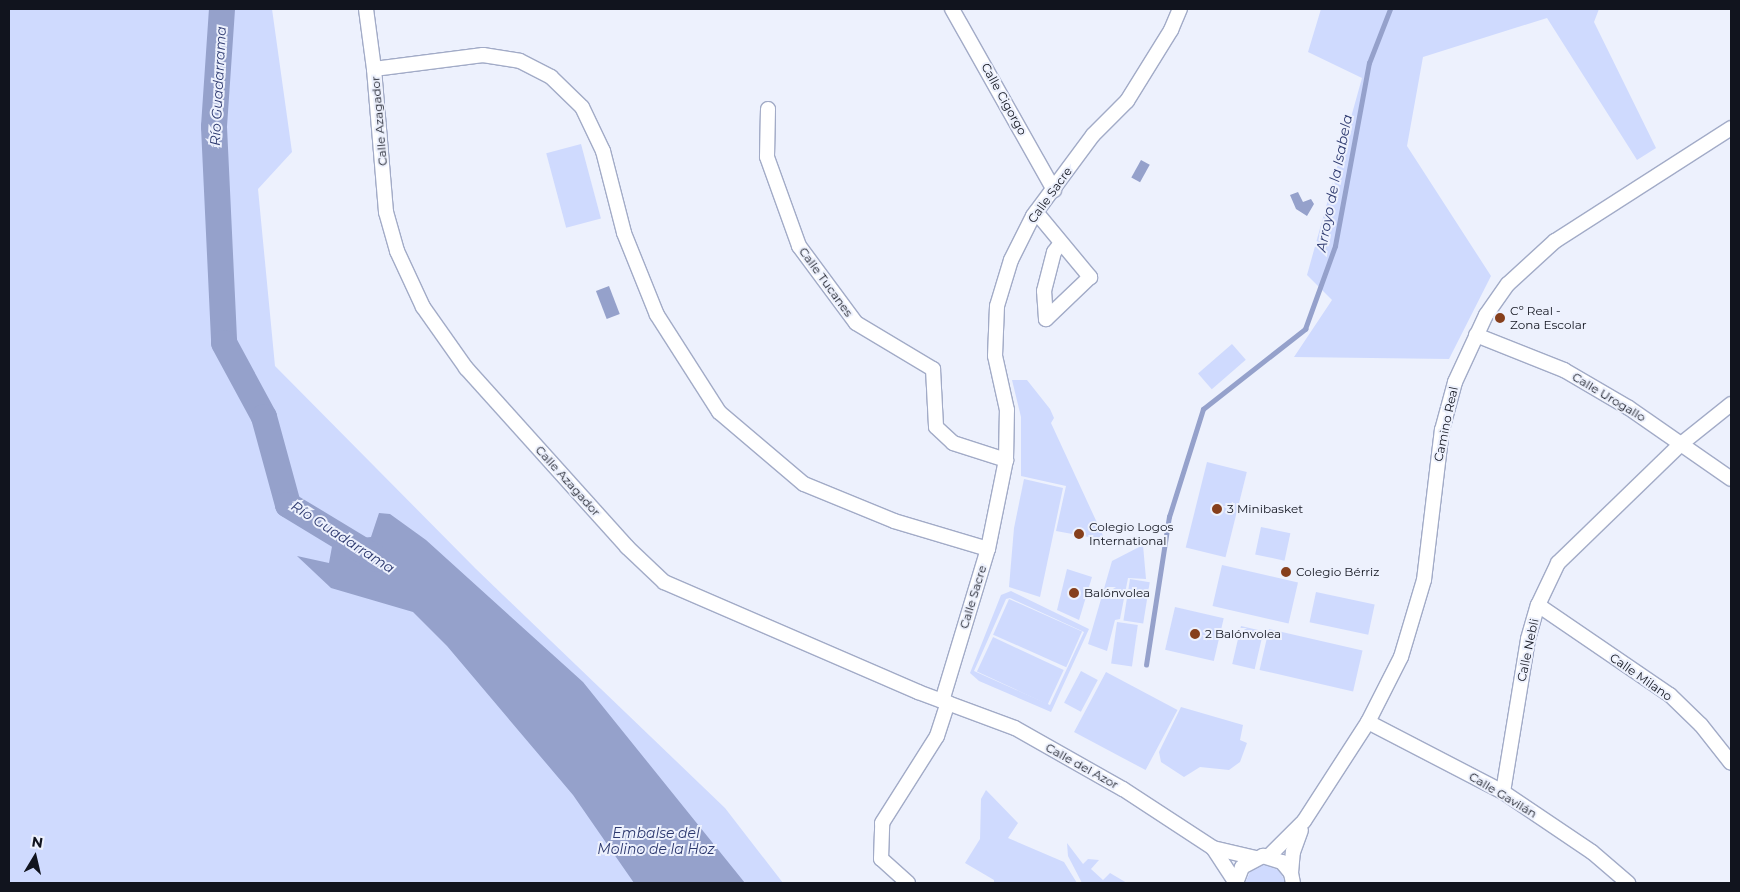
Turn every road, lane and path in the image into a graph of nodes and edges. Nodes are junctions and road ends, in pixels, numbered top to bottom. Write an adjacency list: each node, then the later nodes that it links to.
1 (366, 9): 4 (street)
2 (952, 9): 7 (street, Calle Cigorgo)
3 (1180, 9): 7 (street, Calle Sacre)
4 (374, 69): 15 (street, Calle Azagador); 17 (street, Calle Azagador)
5 (768, 110): 13 (street, Calle Tucanes)
6 (1731, 128): 10 (street, Camino Real)
7 (1054, 190): 8 (street, Calle Sacre)
8 (1036, 212): 9 (street); 13 (street, Calle Sacre)
9 (1062, 243): 9 (street)
10 (1476, 335): 12 (street, Calle Urogallo); 18 (street, Camino Real)
11 (1731, 404): 12 (street, Calle Nebli)
12 (1681, 444): 14 (street, Calle Urogallo); 16 (street, Calle Nebli)
13 (1006, 460): 15 (street, Calle Sacre)
14 (1731, 479)
15 (988, 549): 17 (street, Calle Sacre)
16 (1538, 605): 19 (street, Calle Milano); 20 (street, Calle Nebli)
17 (945, 702): 22 (street, Calle del Azor); 25 (street, Calle Sacre)
18 (1368, 722): 20 (street, Calle Gavilán); 21 (street, Camino Real)
19 (1731, 763)
20 (1503, 792): 27 (street, Calle Gavilán)
21 (1304, 821): 23 (street, Camino Real); 24 (street, Camino Real)
22 (1213, 848): 23 (street, Calle del Azor); 26 (street, Calle del Azor)
23 (1263, 857): 24 (street); 26 (street, Camino Real)
24 (1293, 880)
25 (908, 883)
26 (1236, 883)
27 (1628, 883)

